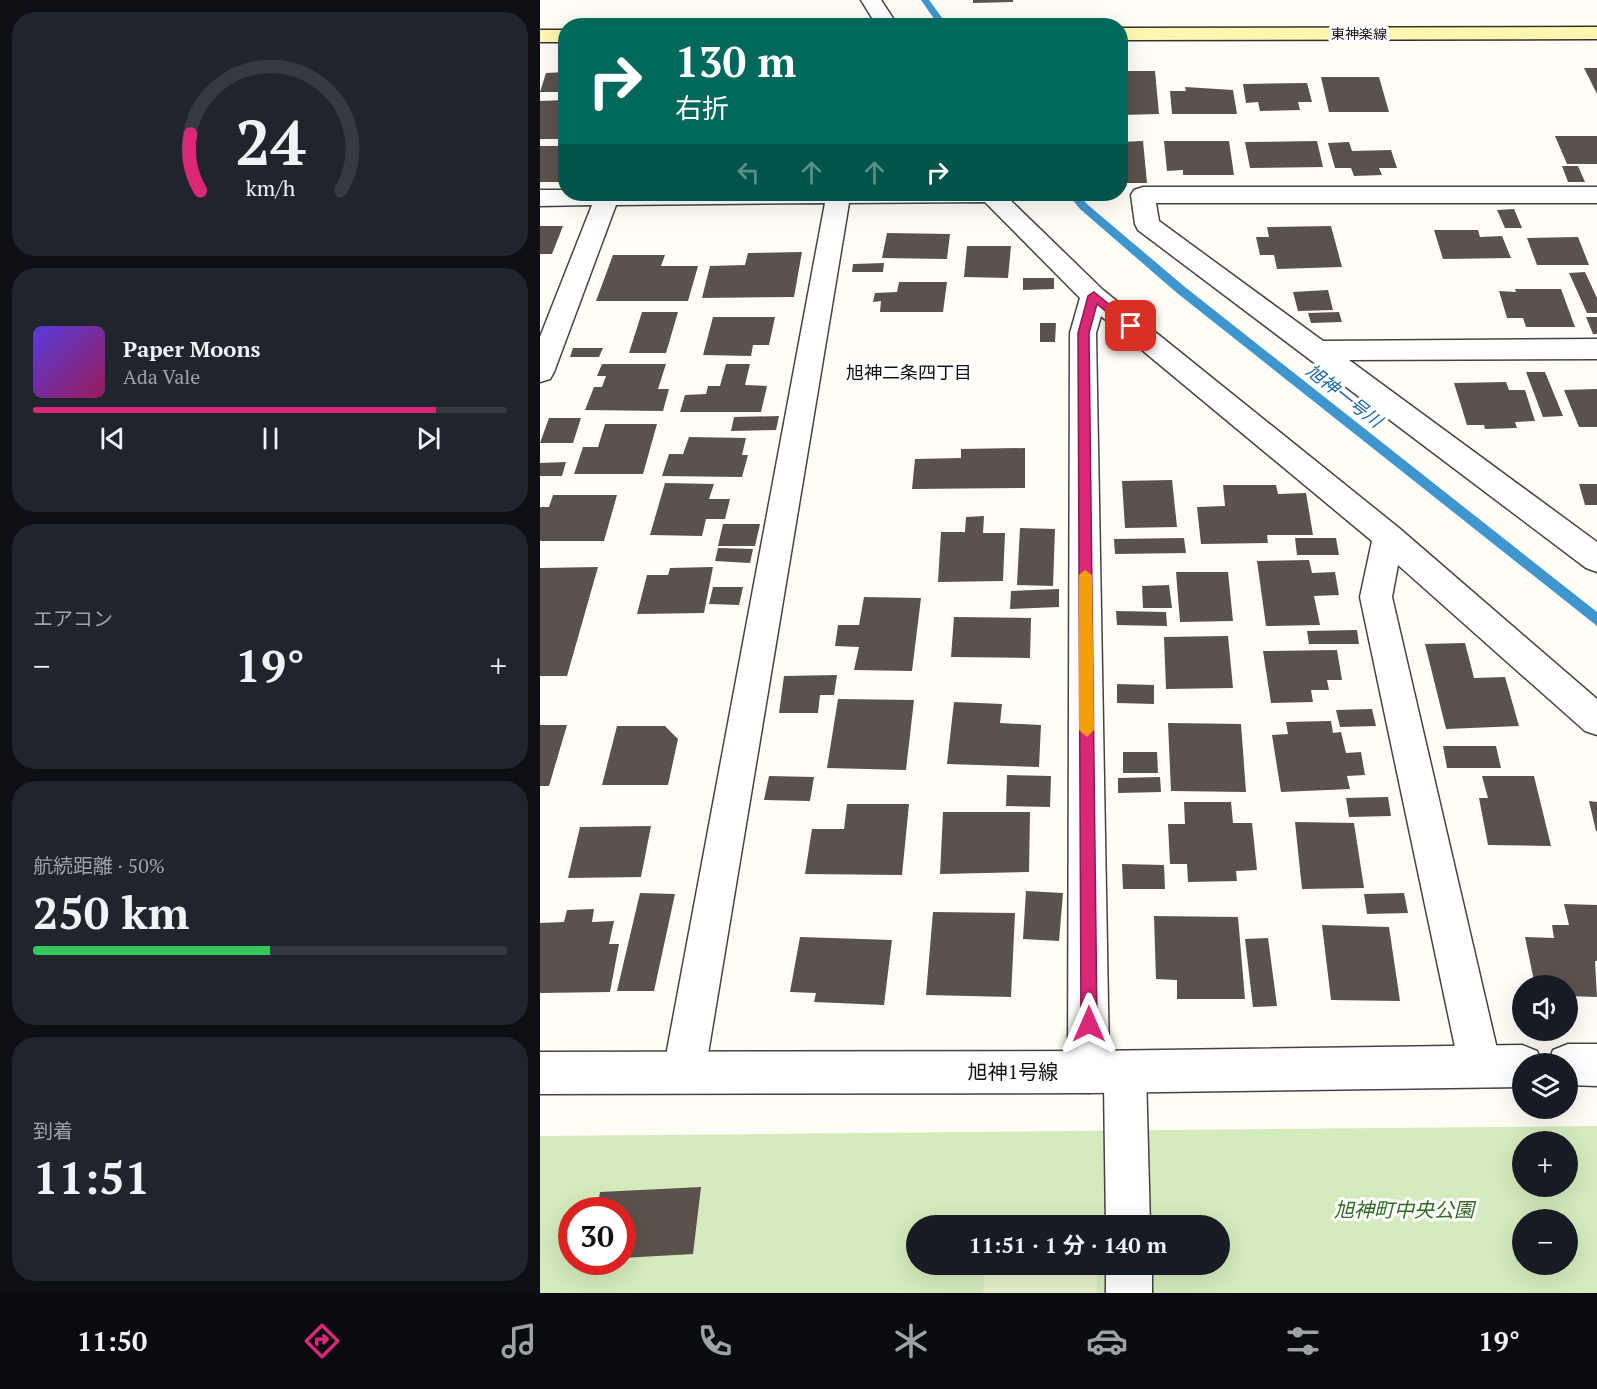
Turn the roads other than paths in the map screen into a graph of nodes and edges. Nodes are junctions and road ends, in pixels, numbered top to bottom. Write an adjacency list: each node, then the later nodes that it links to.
1 (871, 0): 2 (street)
2 (883, 18)
3 (1597, 33): 4 (main road, 東神楽線)
4 (1128, 34)
5 (540, 36): 6 (main road)
6 (558, 36)
7 (1597, 195): 15 (street)
8 (558, 197): 9 (street)
9 (540, 198)
10 (606, 201): 16 (street)
11 (837, 201): 24 (street)
12 (998, 201): 13 (street)
13 (1094, 296): 17 (street); 25 (street)
14 (1597, 350): 15 (street)
15 (1318, 351): 18 (street)
16 (540, 372)
17 (1388, 537): 19 (street); 22 (street)
18 (1597, 559)
19 (1597, 720)
20 (1578, 1065): 21 (street)
21 (1597, 1065)
22 (1480, 1066): 23 (street, 旭神1号線); 25 (street, 旭神1号線)
23 (1512, 1066)
24 (684, 1072): 25 (street, 旭神1号線); 26 (street, 旭神1号線)
25 (1107, 1072): 27 (street)
26 (540, 1073)
27 (1126, 1215)
28 (1129, 1275): 29 (street)
29 (1129, 1293)

